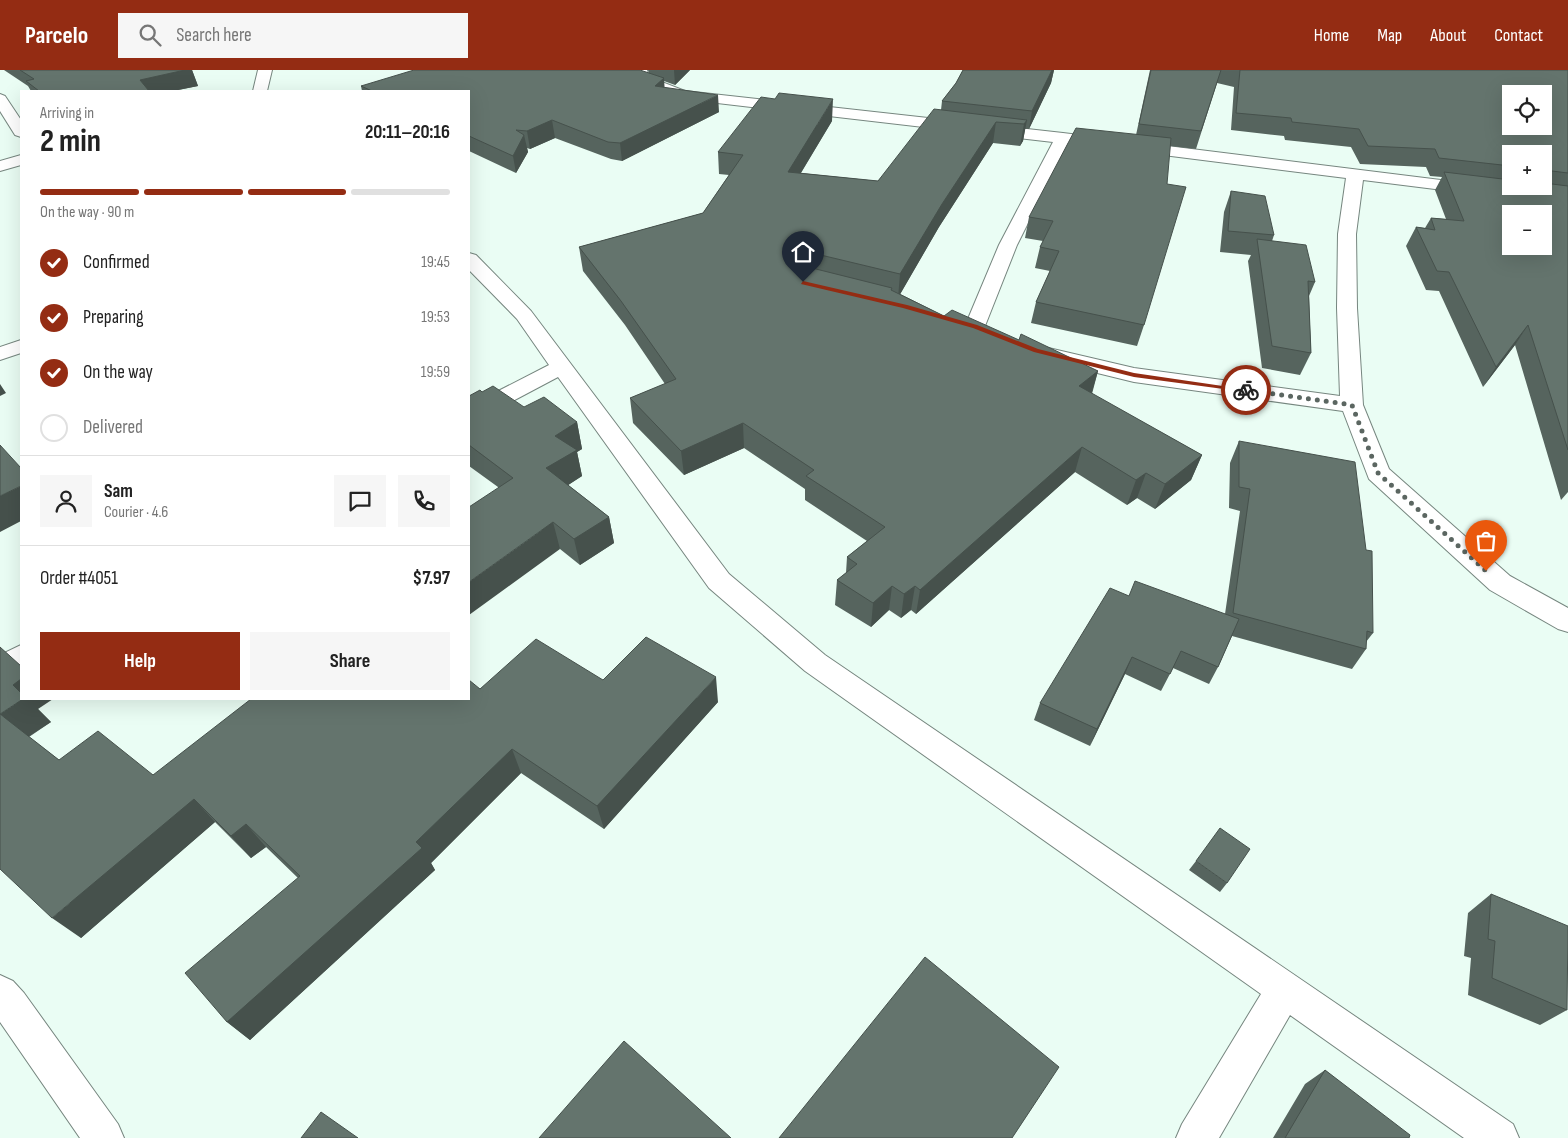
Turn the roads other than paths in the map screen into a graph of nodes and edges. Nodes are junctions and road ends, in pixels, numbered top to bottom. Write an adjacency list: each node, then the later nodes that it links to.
1 (265, 70): 3 (street)
2 (640, 70): 6 (street)
3 (260, 90)
4 (0, 99): 5 (street)
5 (20, 130)
6 (1063, 138): 9 (street); 12 (street)
7 (20, 160): 8 (street)
8 (0, 166)
9 (1355, 175): 10 (street); 17 (street)
10 (1493, 190)
11 (470, 259): 16 (street)
12 (975, 327)
13 (1018, 344): 17 (street)
14 (20, 346): 15 (street)
15 (0, 354)
16 (563, 366): 18 (street); 22 (street)
17 (1352, 405): 19 (street)
18 (470, 414)
19 (1568, 621)
20 (20, 657): 21 (street)
21 (0, 669)
22 (1284, 990): 25 (street); 26 (street)
23 (0, 994): 24 (street)
24 (104, 1138)
25 (1196, 1138)
26 (1499, 1138)

